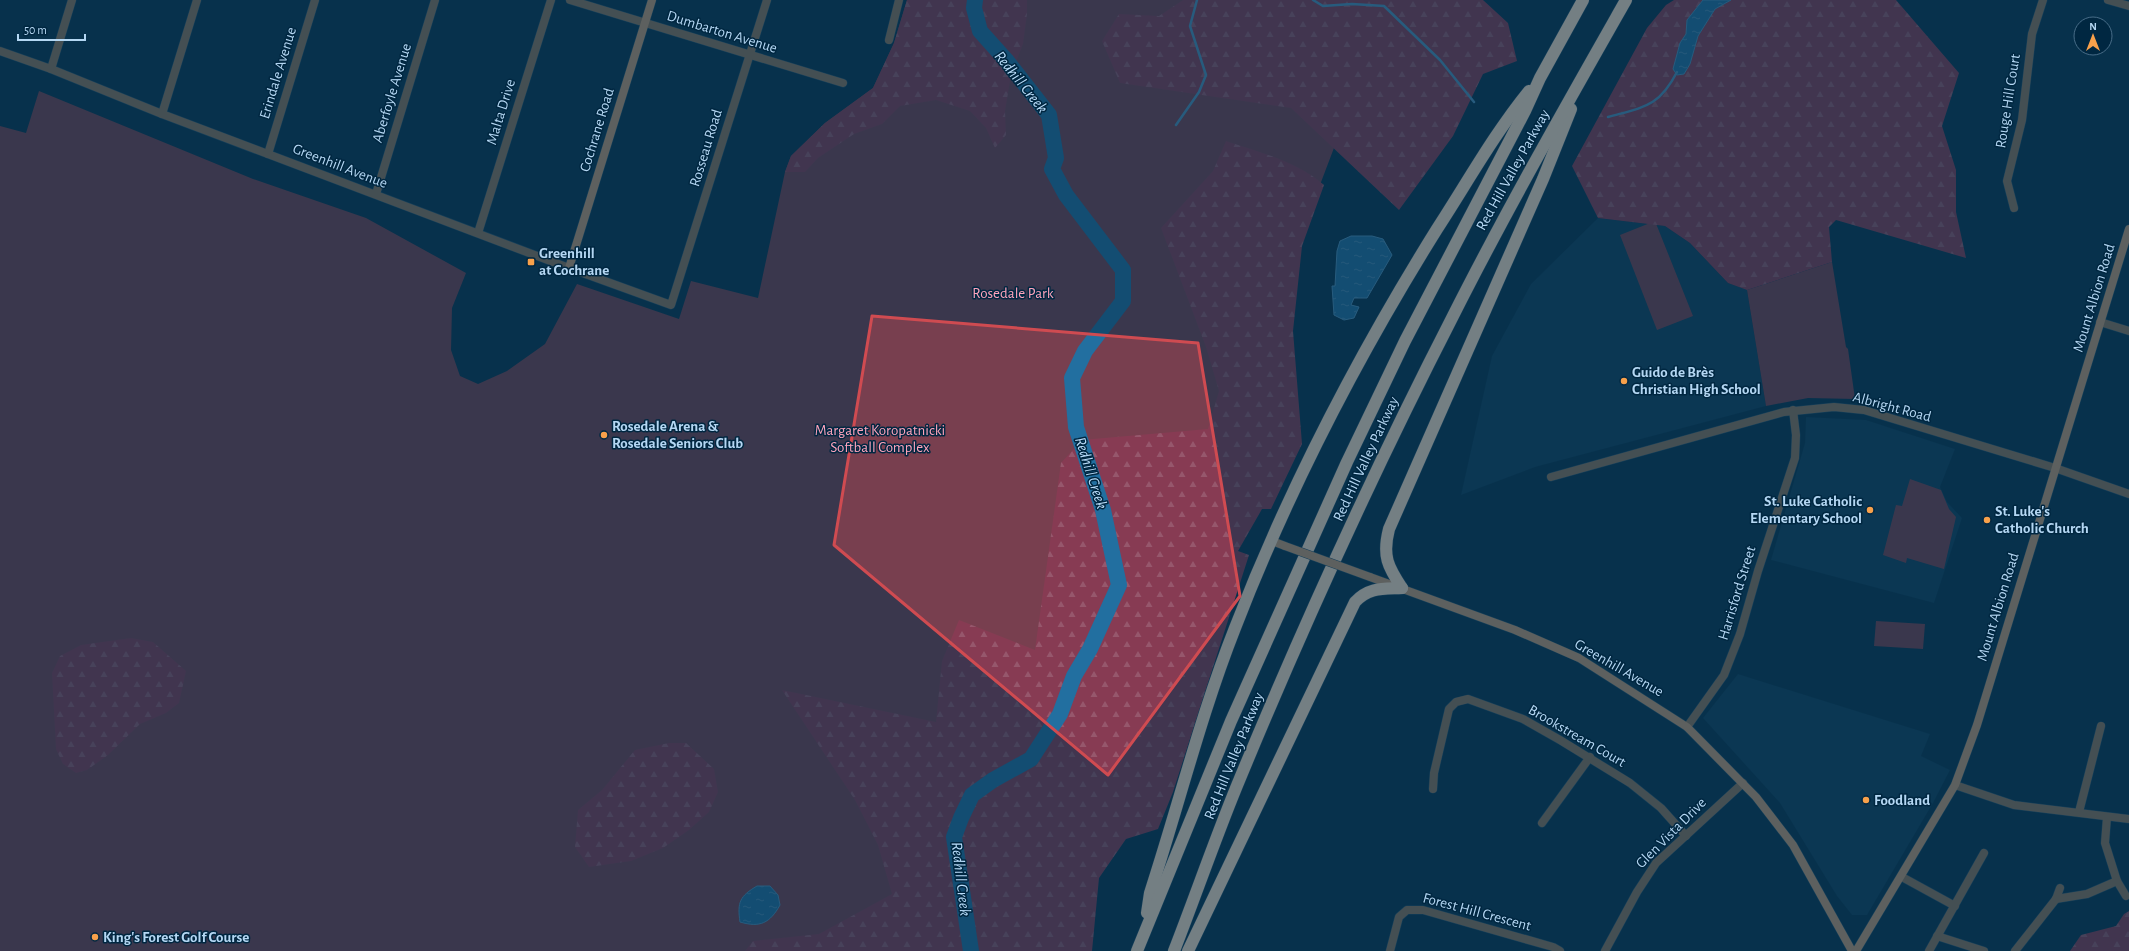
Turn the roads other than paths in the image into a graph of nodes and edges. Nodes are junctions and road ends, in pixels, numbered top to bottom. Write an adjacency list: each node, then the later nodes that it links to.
1 (72, 0): 20 (street)
2 (197, 0): 23 (street)
3 (315, 0): 24 (street, Erindale Avenue)
4 (435, 0): 25 (street, Aberfoyle Avenue)
5 (551, 0): 28 (street, Malta Drive)
6 (570, 0): 15 (street, Dumbarton Avenue)
7 (652, 0): 15 (street, Cochrane Road)
8 (767, 0): 18 (street, Rosseau Road)
9 (899, 0): 16 (street)
10 (1584, 0): 21 (highway, Red Hill Valley Parkway)
11 (1626, 0): 19 (highway, Red Hill Valley Parkway)
12 (2043, 0): 26 (street, Rouge Hill Court)
13 (2108, 0): 14 (street)
14 (2129, 6)
15 (645, 23): 18 (street, Dumbarton Avenue); 29 (street, Cochrane Road)
16 (889, 40)
17 (0, 51): 20 (street, Greenhill Avenue)
18 (750, 55): 22 (street, Dumbarton Avenue); 30 (street, Rosseau Road)
19 (1591, 61): 38 (highway); 60 (highway, Red Hill Valley Parkway)
20 (51, 69): 23 (street, Greenhill Avenue)
21 (1540, 78): 37 (highway); 57 (highway, Red Hill Valley Parkway)
22 (843, 83)
23 (162, 114): 24 (street, Greenhill Avenue)
24 (268, 154): 25 (street, Greenhill Avenue)
25 (376, 194): 28 (street, Greenhill Avenue)
26 (2014, 208)
27 (2129, 229): 31 (street, Mount Albion Road)
28 (478, 233): 29 (street, Greenhill Avenue)
29 (569, 268): 30 (street, Greenhill Avenue)
30 (671, 305)
31 (2100, 322): 32 (street); 34 (street, Mount Albion Road)
32 (2129, 331)
33 (1793, 410): 34 (street, Albright Road); 35 (street, Albright Road); 40 (street, Harrisford Street)
34 (2055, 468): 36 (street, Albright Road); 43 (street, Mount Albion Road)
35 (1552, 477)
36 (2129, 494)
37 (1272, 541): 38 (street, Greenhill Avenue, bridge); 57 (highway)
38 (1402, 588): 40 (street, Greenhill Avenue); 61 (highway)
39 (2101, 726): 45 (street)
40 (1687, 727): 42 (street, Greenhill Avenue)
41 (1590, 757): 44 (street, Brookstream Court); 48 (street); 49 (street, Brookstream Court)
42 (1743, 783): 49 (street, Glen Vista Drive); 65 (street, Greenhill Avenue)
43 (1955, 785): 45 (street); 51 (street, Mount Albion Road)
44 (1433, 789)
45 (2079, 812): 46 (street)
46 (2107, 817): 47 (street); 52 (street)
47 (2129, 819)
48 (1542, 823)
49 (1686, 836): 64 (street, Glen Vista Drive)
50 (1984, 854): 56 (street)
51 (1902, 877): 56 (street); 66 (street, Mount Albion Road)
52 (2117, 881): 54 (street); 55 (street)
53 (2060, 888): 55 (street)
54 (2126, 896)
55 (2056, 899): 69 (street)
56 (1955, 906): 58 (street)
57 (1143, 935): 59 (highway, Red Hill Valley Parkway)
58 (1937, 936): 67 (street); 68 (street)
59 (1138, 951)
60 (1174, 951)
61 (1188, 951)
62 (1390, 951): 63 (street, Forest Hill Crescent)
63 (1560, 951)
64 (1604, 951)
65 (1852, 951)
66 (1856, 951)
67 (1930, 951)
68 (1984, 951)
69 (2015, 951)

